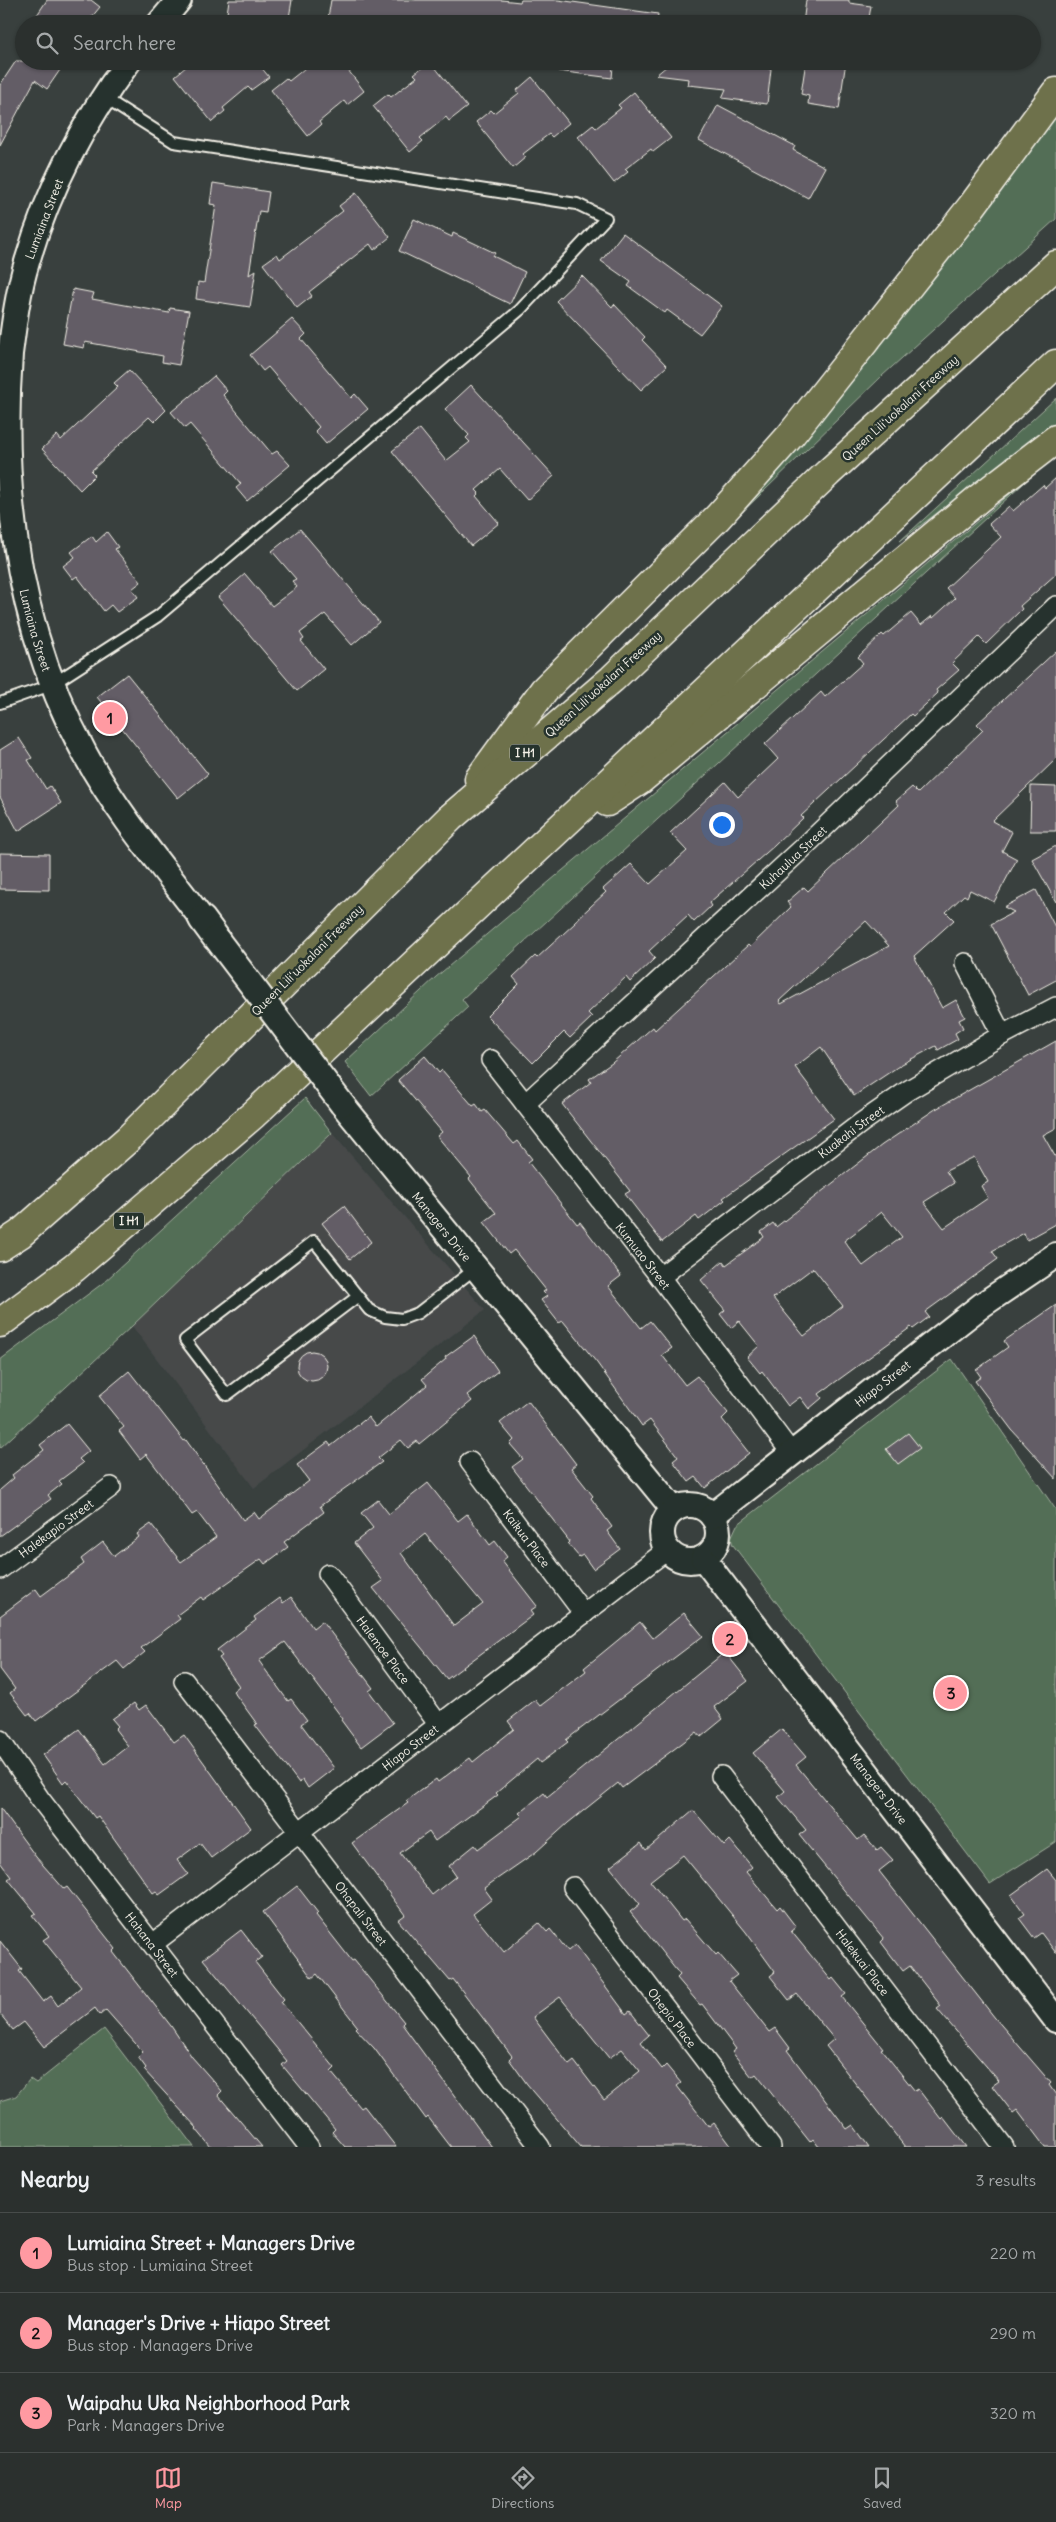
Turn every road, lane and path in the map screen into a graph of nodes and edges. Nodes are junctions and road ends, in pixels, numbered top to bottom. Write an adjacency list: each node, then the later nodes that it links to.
1 (179, 0): 2 (street)
2 (166, 15)
3 (122, 70): 5 (street, Lumiaina Street)
4 (1056, 92): 13 (highway)
5 (103, 97): 7 (street, Lumiaina Street); 11 (lane)
6 (1056, 266): 13 (highway, Queen Liliʻuokalani Freeway / I H1)
7 (7, 323): 11 (street, Lumiaina Street)
8 (1056, 364): 14 (highway, I H1)
9 (1056, 439): 14 (highway)
10 (1056, 606): 20 (street, Kuhaulua Street)
11 (51, 685): 12 (lane); 15 (street, Lumiaina Street)
12 (0, 703)
13 (450, 818): 21 (highway, Queen Liliʻuokalani Freeway / I H1)
14 (547, 841): 26 (highway, I H1)
15 (209, 928): 23 (street, Managers Drive, bridge)
16 (965, 963): 18 (street)
17 (1056, 1007): 18 (street, Kuakahi Street)
18 (1002, 1035): 24 (street, Kuakahi Street)
19 (491, 1060): 20 (street, Kumuao Street)
20 (525, 1104): 24 (street, Kumuao Street)
21 (0, 1247)
22 (1056, 1255): 27 (street, Hiapo Street)
23 (477, 1267): 25 (lane); 30 (street, Managers Drive)
24 (660, 1277): 27 (street, Kumuao Street)
25 (357, 1297): 25 (lane)
26 (0, 1323)
27 (792, 1454): 31 (street, Hiapo Street)
28 (470, 1462): 36 (street, Kaikua Place)
29 (111, 1487): 34 (street, Halekapio Street)
30 (674, 1510): 31 (street); 32 (street)
31 (712, 1516): 33 (street)
32 (667, 1550): 33 (street); 36 (street, Hiapo Street)
33 (703, 1558): 45 (street, Managers Drive)
34 (0, 1569)
35 (328, 1574): 38 (street, Halemoe Place)
36 (584, 1614): 38 (street, Hiapo Street)
37 (184, 1681): 42 (street, Ohapali Street)
38 (439, 1725): 42 (street, Hiapo Street)
39 (0, 1740): 40 (street, Hahana Street)
40 (7, 1769): 44 (street, Hahana Street)
41 (721, 1776): 49 (street, Halekuai Place)
42 (299, 1832): 44 (street, Hiapo Street); 47 (street, Ohapali Street)
43 (573, 1887): 48 (street, Ohepio Place)
44 (154, 1943): 46 (street, Hahana Street)
45 (1056, 2020)
46 (309, 2147)
47 (540, 2147)
48 (771, 2147)
49 (1004, 2147)

